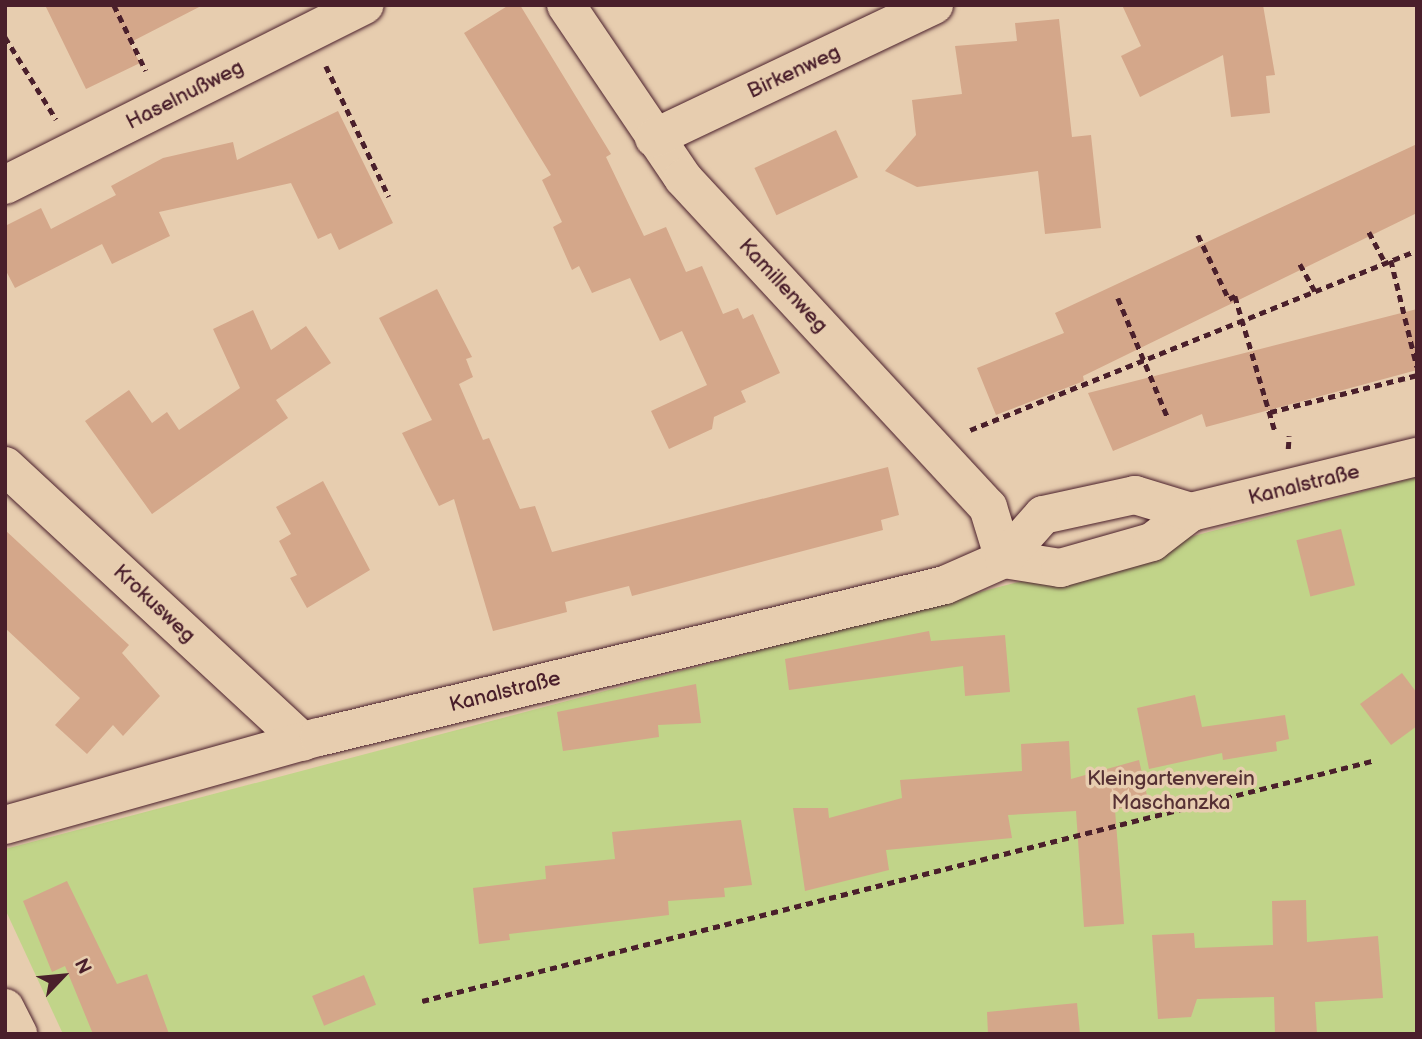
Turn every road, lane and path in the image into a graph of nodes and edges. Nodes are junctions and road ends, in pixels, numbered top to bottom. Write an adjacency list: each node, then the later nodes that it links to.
1 (114, 5): 7 (path)
2 (365, 5): 5 (street, Haselnußweg)
3 (566, 5): 8 (street, Kamillenweg)
4 (934, 5): 8 (street, Birkenweg)
5 (310, 33): 7 (street, Haselnußweg); 11 (path)
6 (5, 37): 9 (path)
7 (163, 106): 9 (street, Haselnußweg)
8 (654, 138): 30 (street, Kamillenweg)
9 (75, 150): 10 (street, Haselnußweg)
10 (5, 185)
11 (389, 197)
12 (1370, 232): 15 (path)
13 (1199, 235): 19 (path)
14 (1417, 250): 15 (path)
15 (1388, 261): 17 (path); 21 (path)
16 (1300, 264): 17 (path)
17 (1315, 291): 19 (path)
18 (1118, 298): 20 (path)
19 (1243, 320): 20 (path); 23 (path)
20 (1143, 358): 24 (path); 26 (path)
21 (1417, 367)
22 (1417, 375): 23 (path)
23 (1270, 412): 25 (path)
24 (1167, 416)
25 (1275, 431)
26 (963, 433)
27 (1417, 457): 29 (street, Kanalstraße)
28 (5, 466): 31 (street, Krokusweg)
29 (1191, 512): 30 (street, Kanalstraße); 30 (street, Kanalstraße)
30 (1004, 559): 31 (street, Kanalstraße)
31 (303, 741): 33 (street, Kanalstraße)
32 (1372, 761): 34 (path)
33 (9, 819)
34 (422, 1000)
35 (5, 1008): 36 (street)
36 (18, 1034)

